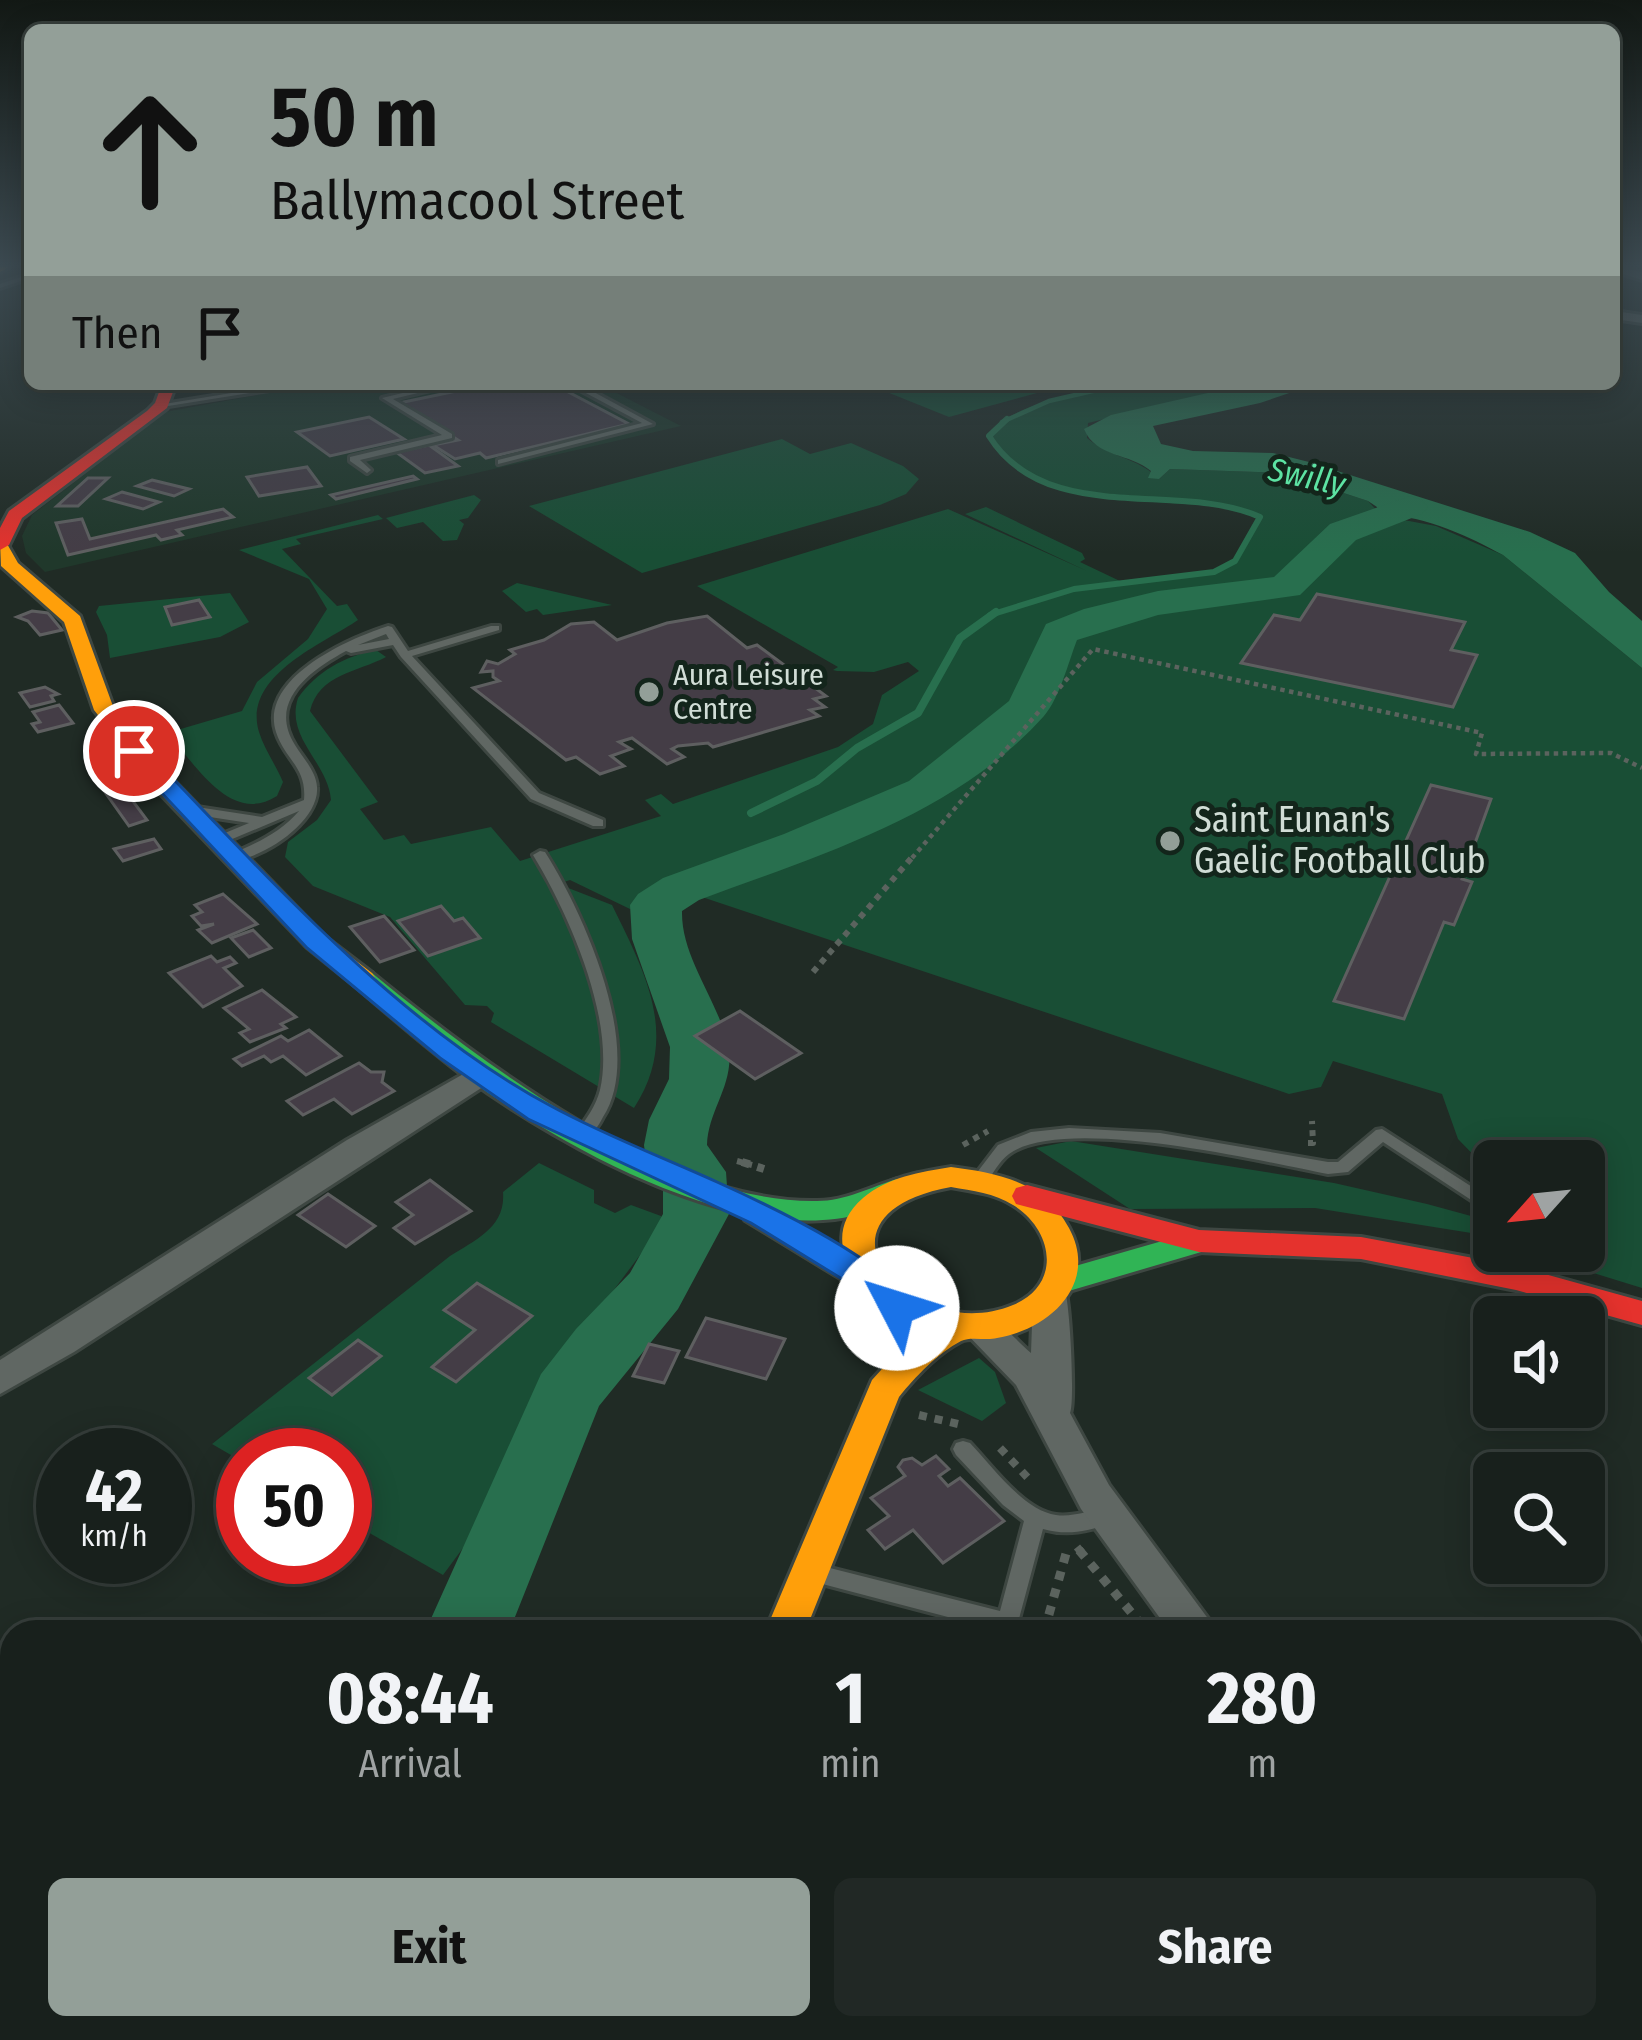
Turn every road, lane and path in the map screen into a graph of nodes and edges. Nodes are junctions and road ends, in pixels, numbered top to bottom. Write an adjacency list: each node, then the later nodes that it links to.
1 (222, 390): 4 (lane)
2 (424, 390): 6 (lane)
3 (584, 390): 5 (lane)
4 (166, 394): 7 (main road)
5 (501, 462)
6 (367, 470)
7 (0, 545): 12 (main road)
8 (495, 628): 9 (lane)
9 (405, 655): 11 (lane); 14 (lane)
10 (1642, 768): 17 (path)
11 (306, 803): 13 (lane); 15 (lane)
12 (188, 810): 13 (lane); 15 (main road)
13 (270, 821): 15 (lane)
14 (598, 824)
15 (226, 850): 18 (main road)
16 (540, 855): 19 (lane)
17 (813, 972)
18 (481, 1074): 19 (main road); 32 (street)
19 (583, 1134): 21 (main road)
20 (980, 1179): 22 (main road); 23 (lane); 24 (main road)
21 (704, 1188): 22 (main road); 28 (main road)
22 (897, 1190): 28 (main road)
23 (1473, 1195)
24 (1027, 1196): 25 (main road); 29 (main road)
25 (1198, 1241): 26 (main road); 29 (main road)
26 (1473, 1260)
27 (1534, 1272): 30 (main road)
28 (871, 1285): 31 (main road); 34 (main road)
29 (1057, 1289): 31 (main road); 37 (street)
30 (1642, 1313)
31 (967, 1328): 34 (main road); 37 (street)
32 (0, 1379)
33 (907, 1416): 35 (path)
34 (870, 1422): 41 (main road)
35 (968, 1439): 39 (lane)
36 (994, 1443): 40 (path)
37 (1077, 1467): 38 (street)
38 (1108, 1516): 40 (lane); 47 (street)
39 (1035, 1520): 40 (lane); 44 (lane)
40 (1065, 1529)
41 (808, 1571): 42 (main road); 43 (lane)
42 (790, 1620)
43 (997, 1620)
44 (1010, 1620)
45 (1047, 1620): 46 (path)
46 (1138, 1620)
47 (1187, 1620)

